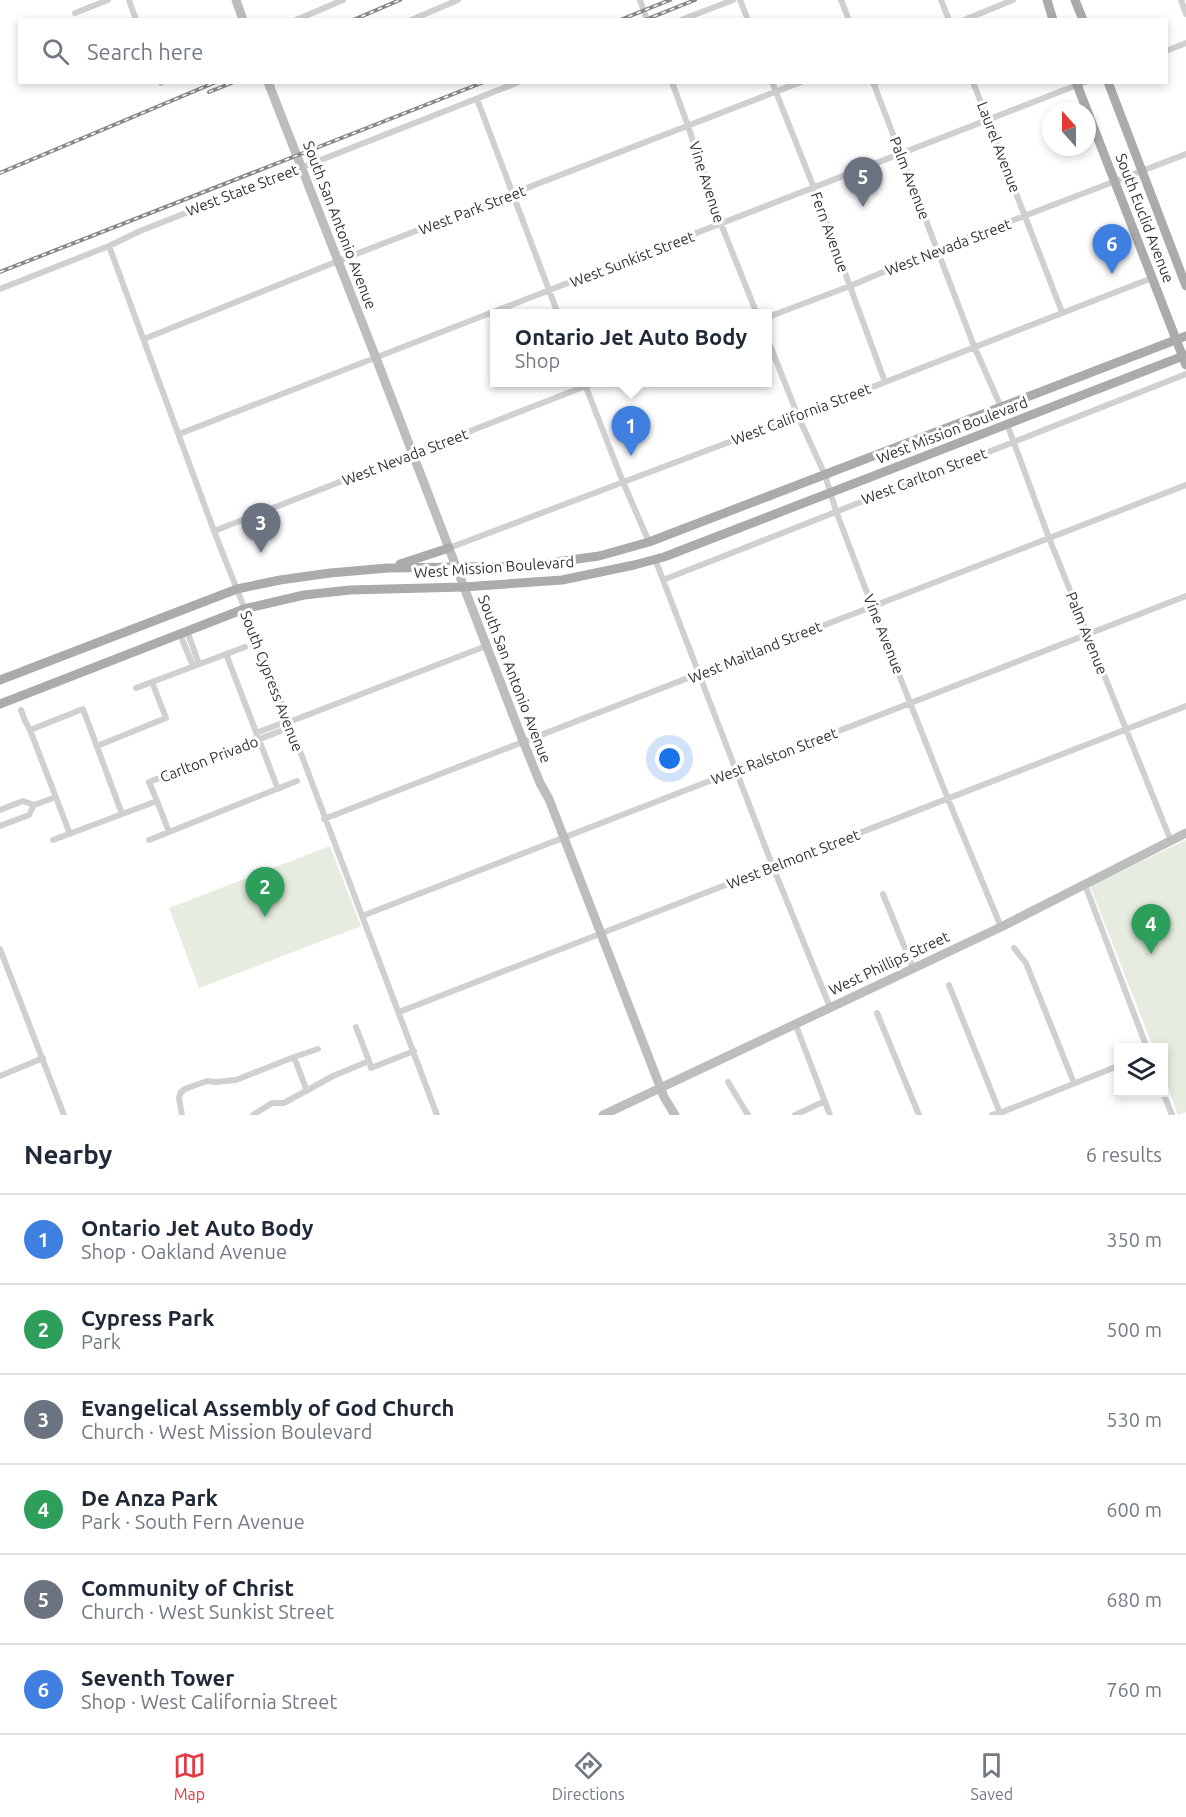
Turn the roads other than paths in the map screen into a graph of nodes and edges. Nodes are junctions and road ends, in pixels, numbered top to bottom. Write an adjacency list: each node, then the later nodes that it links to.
1 (108, 0): 15 (street)
2 (129, 0): 17 (street)
3 (236, 0): 18 (street)
4 (343, 0): 19 (street)
5 (458, 0): 20 (street)
6 (640, 0): 21 (street)
7 (733, 0): 22 (street)
8 (740, 0): 23 (street)
9 (841, 0): 24 (street)
10 (942, 0): 25 (street)
11 (1013, 0): 26 (street)
12 (1047, 0): 27 (main road)
13 (1075, 0): 28 (main road)
14 (1180, 0): 16 (street)
15 (75, 13)
16 (1186, 14)
17 (135, 18)
18 (242, 18)
19 (301, 18)
20 (416, 18)
21 (646, 18)
22 (686, 18)
23 (747, 18)
24 (848, 18)
25 (948, 18)
26 (969, 18)
27 (1052, 18)
28 (1082, 18)
29 (1186, 43): 30 (street)
30 (1168, 51)
31 (269, 84): 46 (street, South San Antonio Avenue)
32 (514, 84): 41 (street, West State Street)
33 (673, 84): 43 (street, Vine Avenue)
34 (773, 84): 40 (street, Fern Avenue)
35 (796, 84): 40 (street, West Park Street)
36 (874, 84): 45 (street, Palm Avenue)
37 (974, 84): 42 (street, Laurel Avenue)
38 (1079, 84): 42 (street, West Sunkist Street); 48 (main road, South Euclid Avenue)
39 (1109, 84): 47 (main road, South Euclid Avenue)
40 (776, 93): 43 (street, West Park Street); 49 (street, Fern Avenue)
41 (477, 99): 46 (street, West State Street); 50 (street)
42 (988, 121): 45 (street, West Sunkist Street); 51 (street, Laurel Avenue)
43 (688, 126): 50 (street, West Park Street); 52 (street, Vine Avenue)
44 (1186, 154): 47 (street, West Nevada Street)
45 (901, 155): 49 (street, West Sunkist Street); 54 (street, Palm Avenue)
46 (301, 167): 53 (street, West State Street); 55 (street, South San Antonio Avenue)
47 (1142, 171): 48 (street, West Nevada Street); 56 (main road, South Euclid Avenue)
48 (1115, 181): 51 (street, West Nevada Street); 57 (main road, South Euclid Avenue)
49 (814, 188): 52 (street, West Sunkist Street); 58 (street, Fern Avenue)
50 (513, 194): 55 (street, West Park Street); 61 (street)
51 (1026, 216): 54 (street, West Nevada Street); 65 (street, Laurel Avenue)
52 (721, 224): 61 (street, West Sunkist Street); 64 (street, Vine Avenue)
53 (109, 246): 60 (street, West State Street); 69 (street, South Cypress Avenue)
54 (938, 249): 58 (street, West Nevada Street); 70 (street, Palm Avenue)
55 (338, 261): 69 (street, West Park Street); 72 (street, South San Antonio Avenue)
56 (1182, 266): 59 (main road, South Euclid Avenue)
57 (1152, 278): 65 (street, West California Street); 68 (main road, South Euclid Avenue)
58 (850, 286): 67 (street, West Nevada Street); 75 (street, Fern Avenue)
59 (1186, 286)
60 (0, 289)
61 (550, 291): 62 (street, West Sunkist Street); 63 (street)
62 (503, 309)
63 (556, 309)
64 (755, 309)
65 (1062, 312): 70 (street, West California Street)
66 (490, 314): 72 (street, West Sunkist Street)
67 (772, 315)
68 (1181, 338): 73 (main road, South Euclid Avenue); 78 (main road, West Mission Boulevard)
69 (144, 339): 81 (street, South Cypress Avenue)
70 (974, 346): 75 (street, West California Street); 78 (street, Palm Avenue)
71 (772, 350): 79 (street, Vine Avenue)
72 (376, 358): 81 (street, West Sunkist Street); 83 (street, South San Antonio Avenue)
73 (1185, 359): 80 (main road, West Mission Boulevard)
74 (1186, 374): 82 (street, West Carlton Street)
75 (885, 382): 79 (street, West California Street)
76 (578, 387): 83 (street, West Nevada Street)
77 (586, 387): 85 (street)
78 (1001, 407): 84 (main road, West Mission Boulevard)
79 (798, 416): 84 (street, Vine Avenue); 85 (street, West California Street)
80 (1007, 424): 82 (street, Palm Avenue); 87 (main road, West Mission Boulevard)
81 (179, 435): 89 (street, South Cypress Avenue)
82 (1013, 441): 88 (street, West Carlton Street); 90 (street, Palm Avenue)
83 (412, 454): 89 (street, West Nevada Street); 92 (street, South San Antonio Avenue)
84 (825, 475): 87 (street, Vine Avenue); 91 (main road, West Mission Boulevard)
85 (623, 482): 91 (street); 92 (street, West California Street)
86 (1186, 485): 90 (street, West Maitland Street)
87 (830, 494): 88 (street, Vine Avenue); 93 (main road, West Mission Boulevard)
88 (836, 511): 96 (street, West Carlton Street); 100 (street, Vine Avenue)
89 (214, 531): 98 (street, South Cypress Avenue)
90 (1049, 538): 100 (street, West Maitland Street); 103 (street, Palm Avenue)
91 (649, 542): 94 (main road, West Mission Boulevard)
92 (449, 548): 94 (street, South San Antonio Avenue); 95 (main road)
93 (655, 559): 96 (street); 97 (main road, West Mission Boulevard)
94 (456, 567): 95 (main road, West Mission Boulevard); 97 (street, South San Antonio Avenue)
95 (388, 568): 98 (main road, West Mission Boulevard)
96 (663, 579): 108 (street)
97 (464, 586): 101 (main road, West Mission Boulevard); 105 (street, South San Antonio Avenue)
98 (237, 590): 101 (street, South Cypress Avenue); 109 (main road, West Mission Boulevard)
99 (1186, 596): 103 (street, West Ralston Street)
100 (872, 606): 108 (street, West Maitland Street); 112 (street, Vine Avenue)
101 (244, 609): 102 (main road, West Mission Boulevard); 116 (street, South Cypress Avenue)
102 (183, 633): 107 (street); 113 (main road, West Mission Boulevard)
103 (1087, 633): 112 (street, West Ralston Street); 118 (street, Palm Avenue)
104 (245, 646): 106 (street)
105 (486, 646): 116 (street); 120 (street, South San Antonio Avenue)
106 (226, 654): 107 (street); 119 (street)
107 (196, 665): 110 (street)
108 (699, 674): 120 (street, West Maitland Street); 122 (street)
109 (0, 680)
110 (152, 682): 111 (street); 121 (street)
111 (136, 688)
112 (911, 703): 122 (street, West Ralston Street); 126 (street, Vine Avenue)
113 (0, 704)
114 (1186, 706): 118 (street, West Belmont Street)
115 (21, 710): 117 (street)
116 (289, 723): 119 (street, Carlton Privado); 131 (street, South Cypress Avenue)
117 (30, 730): 121 (street); 125 (street)
118 (1126, 730): 126 (street, West Belmont Street); 139 (street, Palm Avenue)
119 (257, 736): 124 (street); 127 (street, Carlton Privado)
120 (523, 741): 131 (street, West Maitland Street); 136 (street, South San Antonio Avenue)
121 (97, 746): 130 (street)
122 (737, 770): 136 (street, West Ralston Street); 140 (street)
123 (297, 781): 124 (street)
124 (278, 789): 133 (street)
125 (56, 797): 128 (street); 135 (street)
126 (948, 799): 140 (street, West Belmont Street); 144 (street, Vine Avenue)
127 (157, 801): 130 (street, Carlton Privado); 133 (street)
128 (34, 805): 129 (street); 132 (street)
129 (0, 810)
130 (122, 814): 135 (street, Carlton Privado)
131 (324, 819): 143 (street, South Cypress Avenue)
132 (0, 826)
133 (169, 832): 138 (street)
134 (1186, 833): 139 (street, West Phillips Street)
135 (70, 834): 137 (street, Carlton Privado)
136 (563, 837): 143 (street, West Ralston Street); 145 (street, South San Antonio Avenue)
137 (53, 840)
138 (149, 840)
139 (1171, 841): 141 (street, West Phillips Street)
140 (773, 867): 145 (street, West Belmont Street); 150 (street)
141 (1084, 885): 144 (street, West Phillips Street); 155 (street)
142 (883, 894): 148 (street)
143 (362, 916): 151 (street, South Cypress Avenue)
144 (1001, 927): 148 (street, West Phillips Street)
145 (600, 932): 151 (street, West Belmont Street); 165 (street, South San Antonio Avenue)
146 (1014, 948): 164 (street)
147 (0, 949): 159 (street)
148 (913, 968): 150 (street, West Phillips Street)
149 (949, 985): 169 (street)
150 (830, 1007): 153 (street, West Phillips Street)
151 (399, 1012): 157 (street, South Cypress Avenue)
152 (877, 1013): 179 (street)
153 (795, 1023): 165 (street, West Phillips Street); 168 (street)
154 (356, 1027): 160 (street)
155 (1145, 1043)
156 (318, 1049): 158 (street)
157 (414, 1051): 160 (street); 173 (street, South Cypress Avenue)
158 (294, 1057): 166 (street); 171 (street)
159 (43, 1058): 162 (street); 170 (street)
160 (369, 1061): 166 (street)
161 (1114, 1067): 164 (street)
162 (0, 1076)
163 (728, 1082): 176 (street)
164 (1074, 1083): 169 (street)
165 (661, 1087): 174 (street, West Phillips Street); 175 (street, South San Antonio Avenue)
166 (307, 1091): 172 (street)
167 (1165, 1097): 181 (street)
168 (825, 1101): 177 (street); 178 (street)
169 (1000, 1113): 180 (street)
170 (64, 1115)
171 (182, 1115)
172 (253, 1115)
173 (438, 1115)
174 (603, 1115)
175 (675, 1115)
176 (748, 1115)
177 (795, 1115)
178 (830, 1115)
179 (919, 1115)
180 (992, 1115)
181 (1172, 1115)

